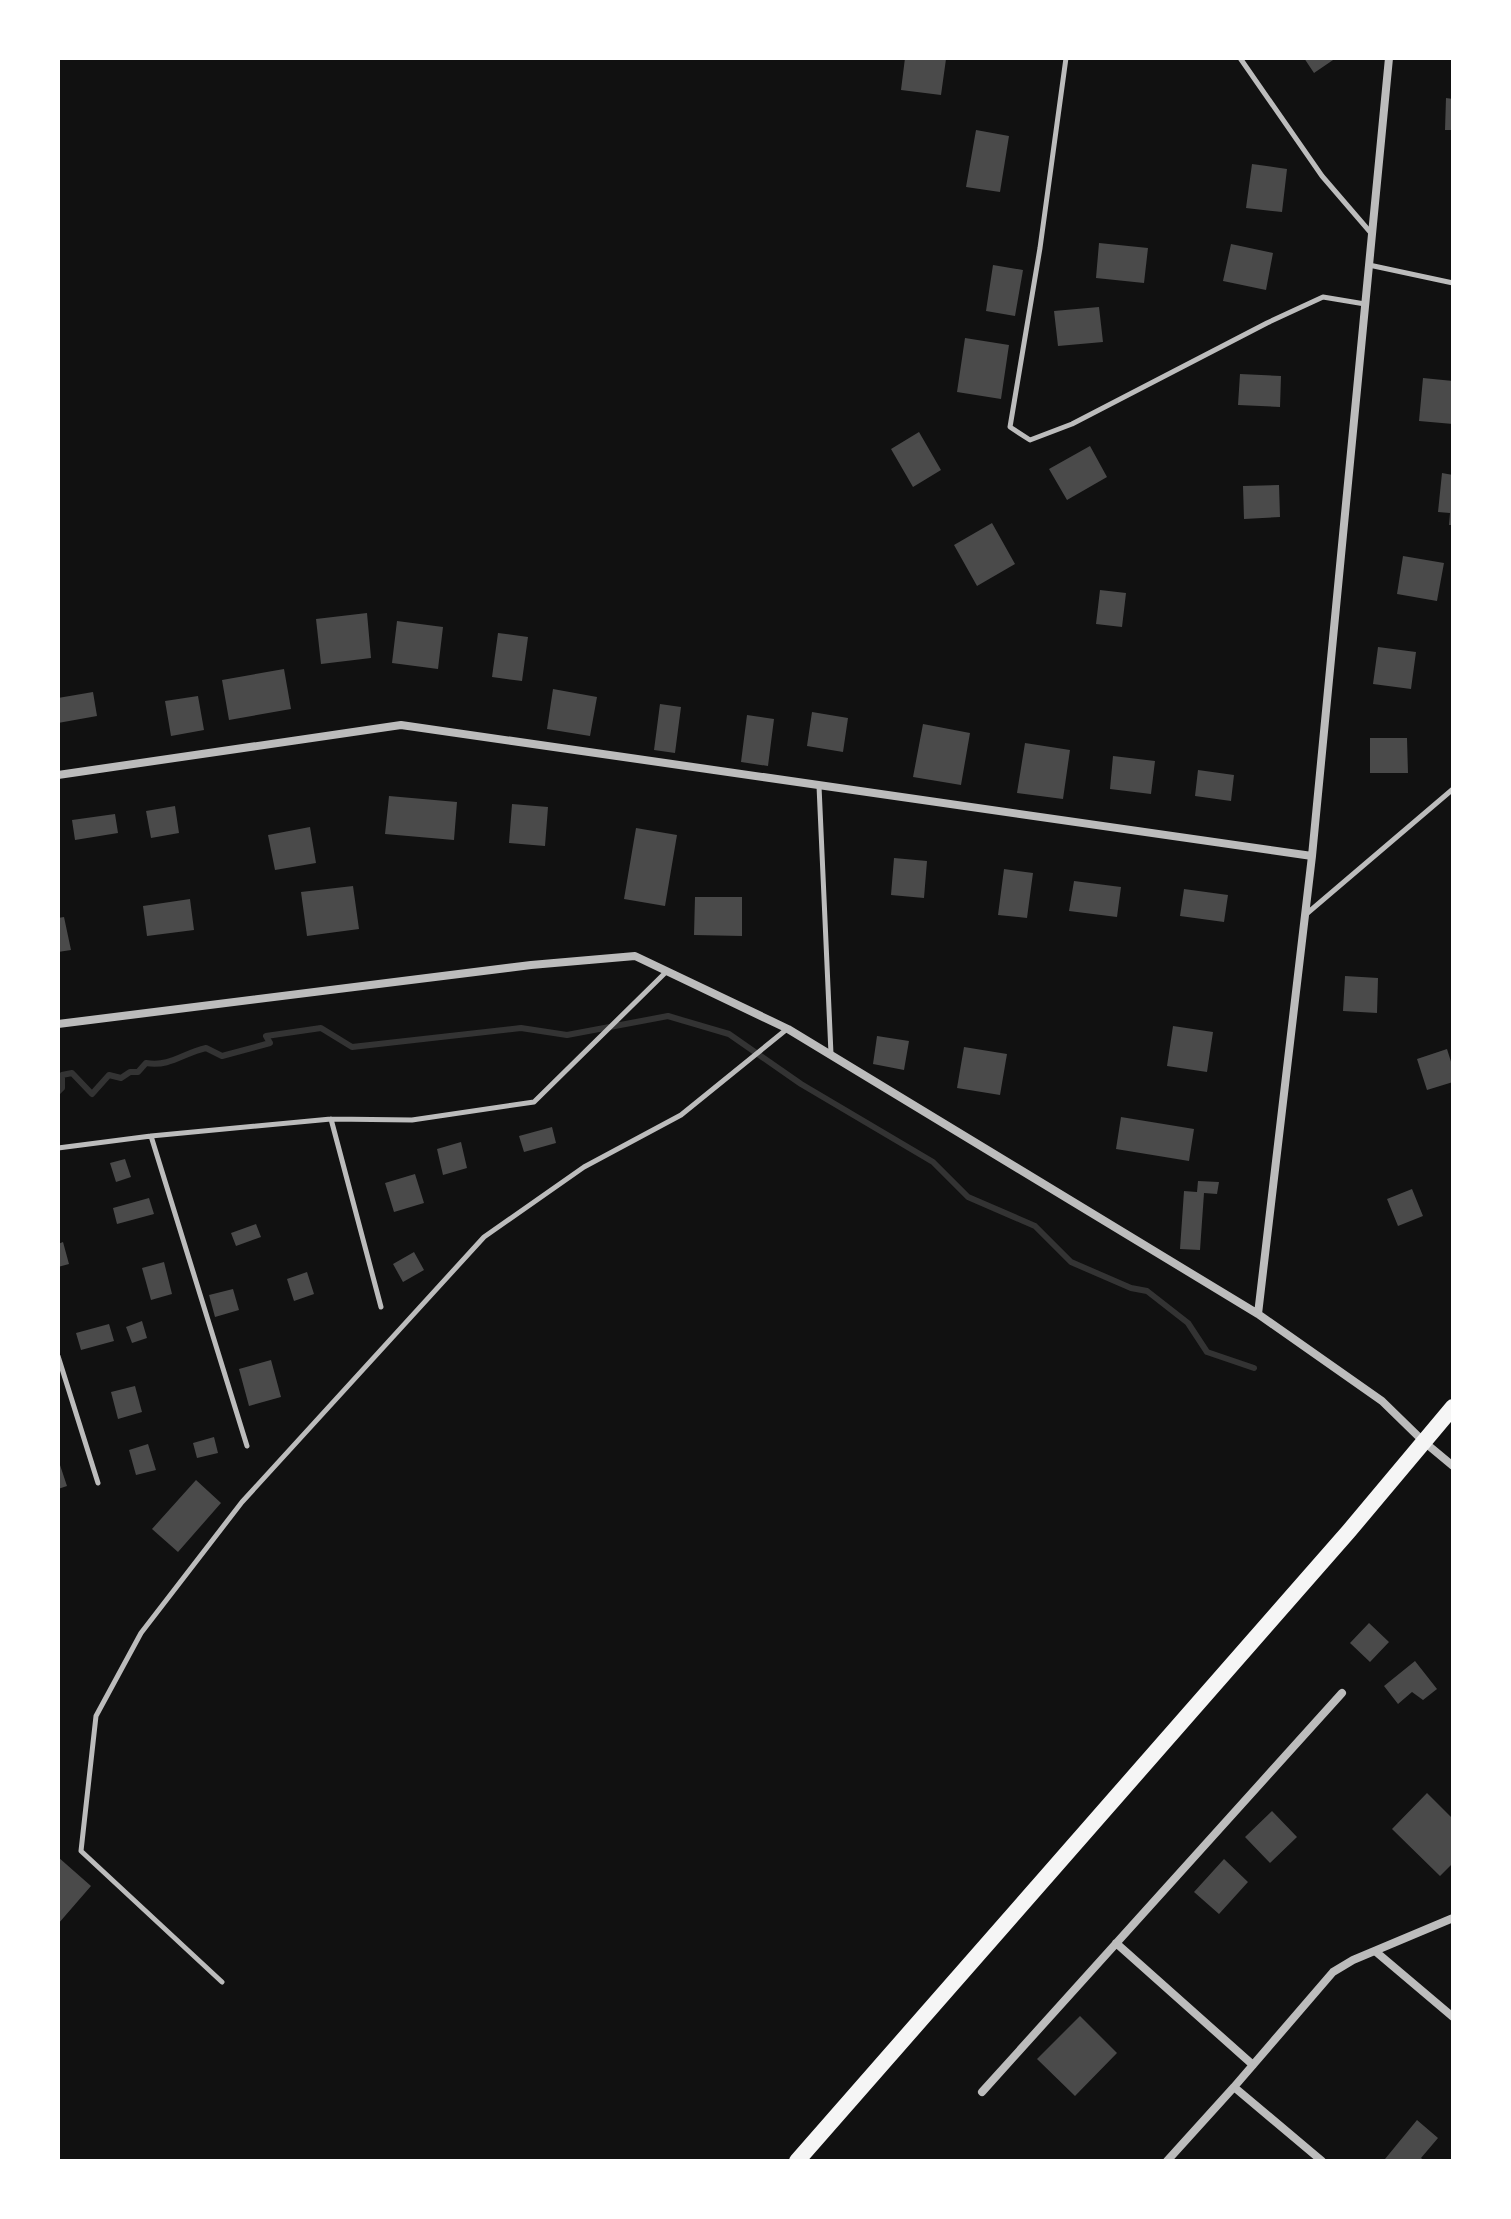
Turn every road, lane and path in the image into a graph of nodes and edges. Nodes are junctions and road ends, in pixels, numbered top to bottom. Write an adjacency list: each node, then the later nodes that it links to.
1 (1066, 58): 7 (lane)
2 (1240, 58): 4 (lane)
3 (1389, 58): 4 (street)
4 (1372, 234): 5 (street)
5 (1369, 265): 6 (lane); 7 (street)
6 (1453, 283)
7 (1365, 304): 11 (street)
8 (58, 775): 9 (street)
9 (819, 786): 11 (street); 16 (lane)
10 (1453, 789): 12 (lane)
11 (1312, 856): 12 (street)
12 (1304, 916): 21 (street)
13 (667, 971): 14 (street); 15 (street); 17 (lane)
14 (58, 1024)
15 (788, 1029): 16 (street); 32 (lane)
16 (831, 1055): 21 (street)
17 (331, 1119): 18 (lane); 20 (lane)
18 (151, 1136): 19 (lane); 25 (lane)
19 (58, 1148)
20 (381, 1307)
21 (1258, 1314): 24 (street)
22 (58, 1356): 27 (lane)
23 (1453, 1407): 24 (main road)
24 (1423, 1441): 26 (street); 37 (main road)
25 (247, 1446)
26 (1453, 1466)
27 (98, 1483)
28 (1342, 1693): 30 (street)
29 (1453, 1918): 31 (street)
30 (1116, 1943): 34 (street); 36 (street)
31 (1375, 1951): 33 (street); 34 (street)
32 (222, 1982)
33 (1453, 2017)
34 (1253, 2065): 35 (street)
35 (1234, 2087): 38 (street); 39 (street)
36 (982, 2092)
37 (797, 2161)
38 (1167, 2161)
39 (1322, 2161)

